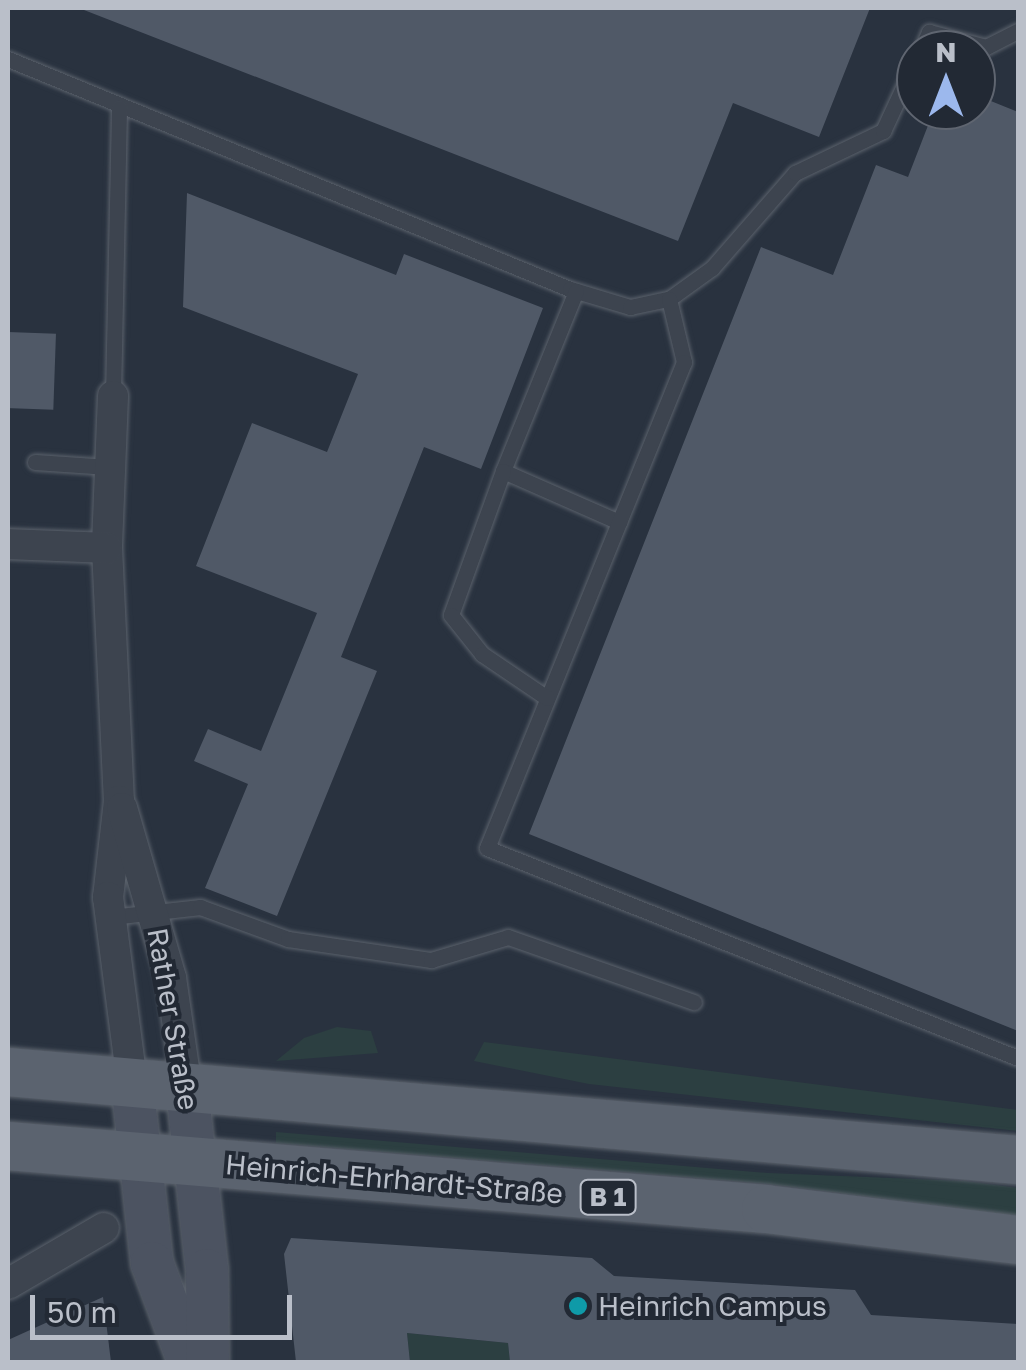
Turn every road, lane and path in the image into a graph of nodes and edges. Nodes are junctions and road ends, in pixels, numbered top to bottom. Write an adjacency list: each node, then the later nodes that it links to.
1 (8, 60): 3 (lane)
2 (896, 102): 5 (lane)
3 (119, 107): 4 (lane); 6 (lane)
4 (576, 291): 5 (lane); 9 (lane)
5 (669, 300): 10 (lane)
6 (112, 396): 8 (street, Rather Straße)
7 (35, 462): 8 (lane)
8 (108, 467): 12 (street, Rather Straße)
9 (502, 471): 10 (lane); 13 (lane)
10 (619, 522): 13 (lane)
11 (8, 544): 12 (street)
12 (108, 548): 14 (street, Rather Straße)
13 (548, 698): 18 (lane)
14 (119, 801): 15 (street, Rather Straße); 16 (street, Rather Straße)
15 (153, 910): 16 (lane); 17 (lane); 21 (street, Rather Straße)
16 (111, 917): 20 (street, Rather Straße)
17 (694, 1002)
18 (1018, 1058)
19 (8, 1072): 20 (main road)
20 (132, 1082): 21 (main road); 23 (street, Rather Straße)
21 (187, 1089): 24 (main road); 25 (street, Rather Straße)
22 (8, 1146): 23 (main road, Heinrich-Ehrhardt-Straße / B 1)
23 (139, 1156): 25 (main road, Heinrich-Ehrhardt-Straße / B 1); 29 (street, Rather Straße)
24 (1018, 1160)
25 (196, 1162): 27 (main road, Heinrich-Ehrhardt-Straße / B 1); 30 (street, Rather Straße)
26 (104, 1228): 28 (street)
27 (1018, 1240)
28 (8, 1284)
29 (189, 1362)
30 (208, 1362)

